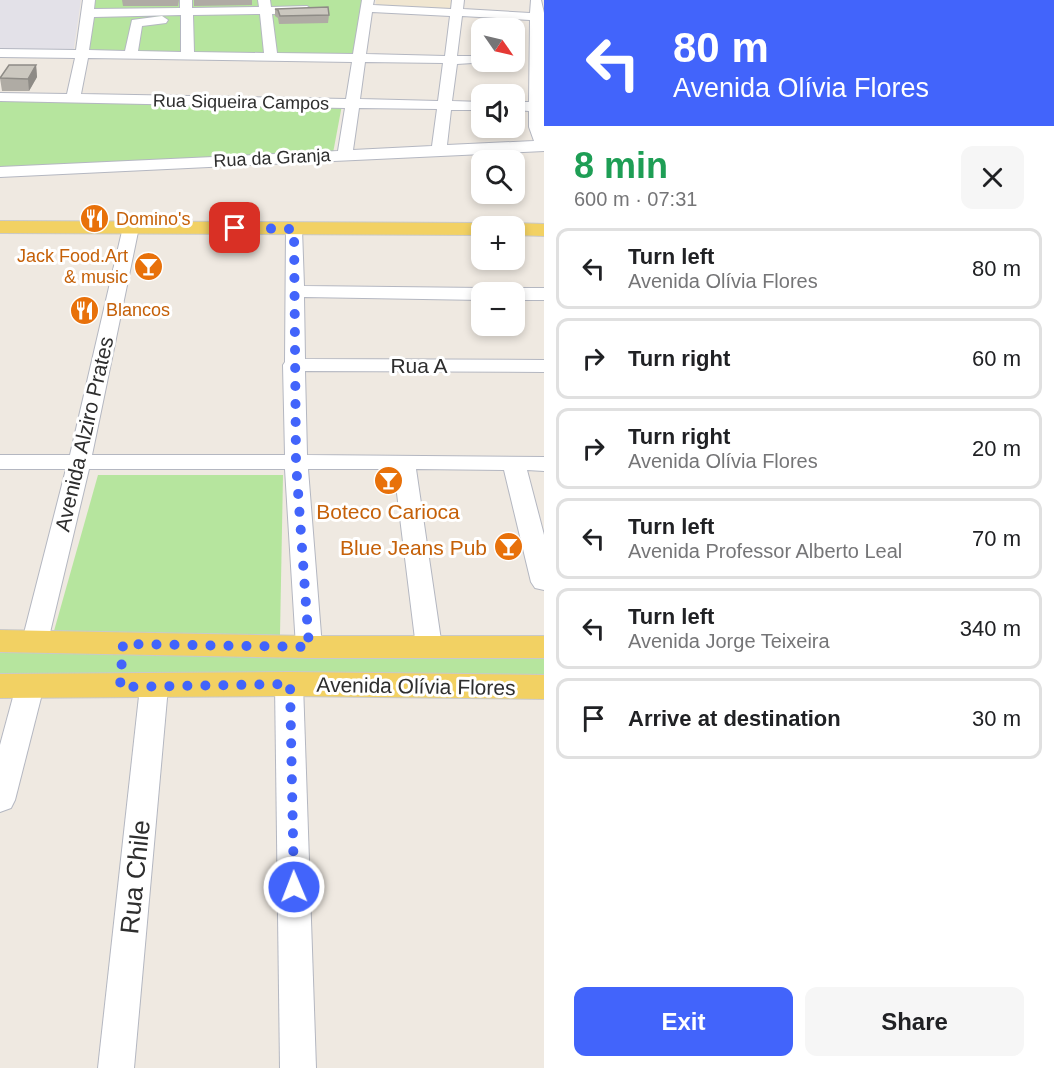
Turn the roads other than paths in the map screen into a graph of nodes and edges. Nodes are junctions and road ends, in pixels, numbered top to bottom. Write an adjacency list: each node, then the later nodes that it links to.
1 (536, 0): 8 (street)
2 (369, 4): 4 (street); 14 (street)
3 (261, 5): 6 (street); 7 (street); 13 (street)
4 (458, 6): 8 (street); 15 (street)
5 (88, 7): 6 (street); 10 (street)
6 (186, 10): 11 (street); 12 (street)
7 (317, 10)
8 (540, 17): 17 (street)
9 (0, 53): 10 (street)
10 (82, 54): 11 (street); 19 (street)
11 (131, 55): 12 (street)
12 (188, 55): 13 (street)
13 (266, 55): 14 (street)
14 (358, 58): 15 (street); 20 (street)
15 (451, 59): 16 (street); 21 (street)
16 (471, 60)
17 (534, 60): 24 (street)
18 (0, 97): 19 (street, Rua Siqueira Campos)
19 (73, 99): 20 (street, Rua Siqueira Campos)
20 (353, 104): 21 (street, Rua Siqueira Campos); 27 (street)
21 (444, 105): 22 (street, Rua Siqueira Campos); 26 (street)
22 (471, 106)
23 (525, 106): 24 (street)
24 (541, 107): 25 (street)
25 (544, 146): 26 (street, Rua da Granja)
26 (439, 151): 27 (street, Rua da Granja)
27 (345, 155): 28 (street, Rua da Granja)
28 (0, 172)
29 (0, 227): 30 (main road)
30 (131, 227): 31 (main road); 43 (street, Avenida Alziro Prates)
31 (294, 229): 32 (main road); 35 (street)
32 (471, 229)
33 (525, 230): 34 (main road)
34 (544, 230)
35 (296, 291): 36 (street); 39 (street)
36 (471, 294)
37 (525, 294): 38 (street)
38 (544, 294)
39 (293, 365): 40 (street, Rua A); 44 (street)
40 (544, 366)
41 (0, 450): 43 (street)
42 (544, 453): 44 (street)
43 (80, 456): 44 (street); 45 (street); 51 (street, Avenida Alziro Prates)
44 (297, 457): 46 (street); 54 (street)
45 (0, 462)
46 (404, 462): 48 (street); 56 (street)
47 (544, 464): 48 (street)
48 (514, 465): 49 (street)
49 (544, 582)
50 (0, 641): 51 (main road, Avenida Olívia Flores)
51 (35, 641): 52 (main road, Avenida Olívia Flores)
52 (85, 644): 53 (main road, Avenida Olívia Flores); 58 (main road)
53 (123, 644): 54 (main road, Avenida Olívia Flores); 60 (main road)
54 (309, 647): 56 (main road, Avenida Olívia Flores)
55 (544, 647): 56 (main road, Avenida Olívia Flores)
56 (429, 648)
57 (290, 684): 61 (main road, Avenida Olívia Flores); 62 (main road, Avenida Olívia Flores); 65 (street)
58 (80, 685): 59 (main road, Avenida Olívia Flores); 60 (main road, Avenida Olívia Flores)
59 (15, 686): 63 (street)
60 (120, 687): 61 (main road, Avenida Olívia Flores)
61 (154, 687): 64 (street, Rua Chile)
62 (544, 687)
63 (0, 800)
64 (116, 1068)
65 (298, 1068)

